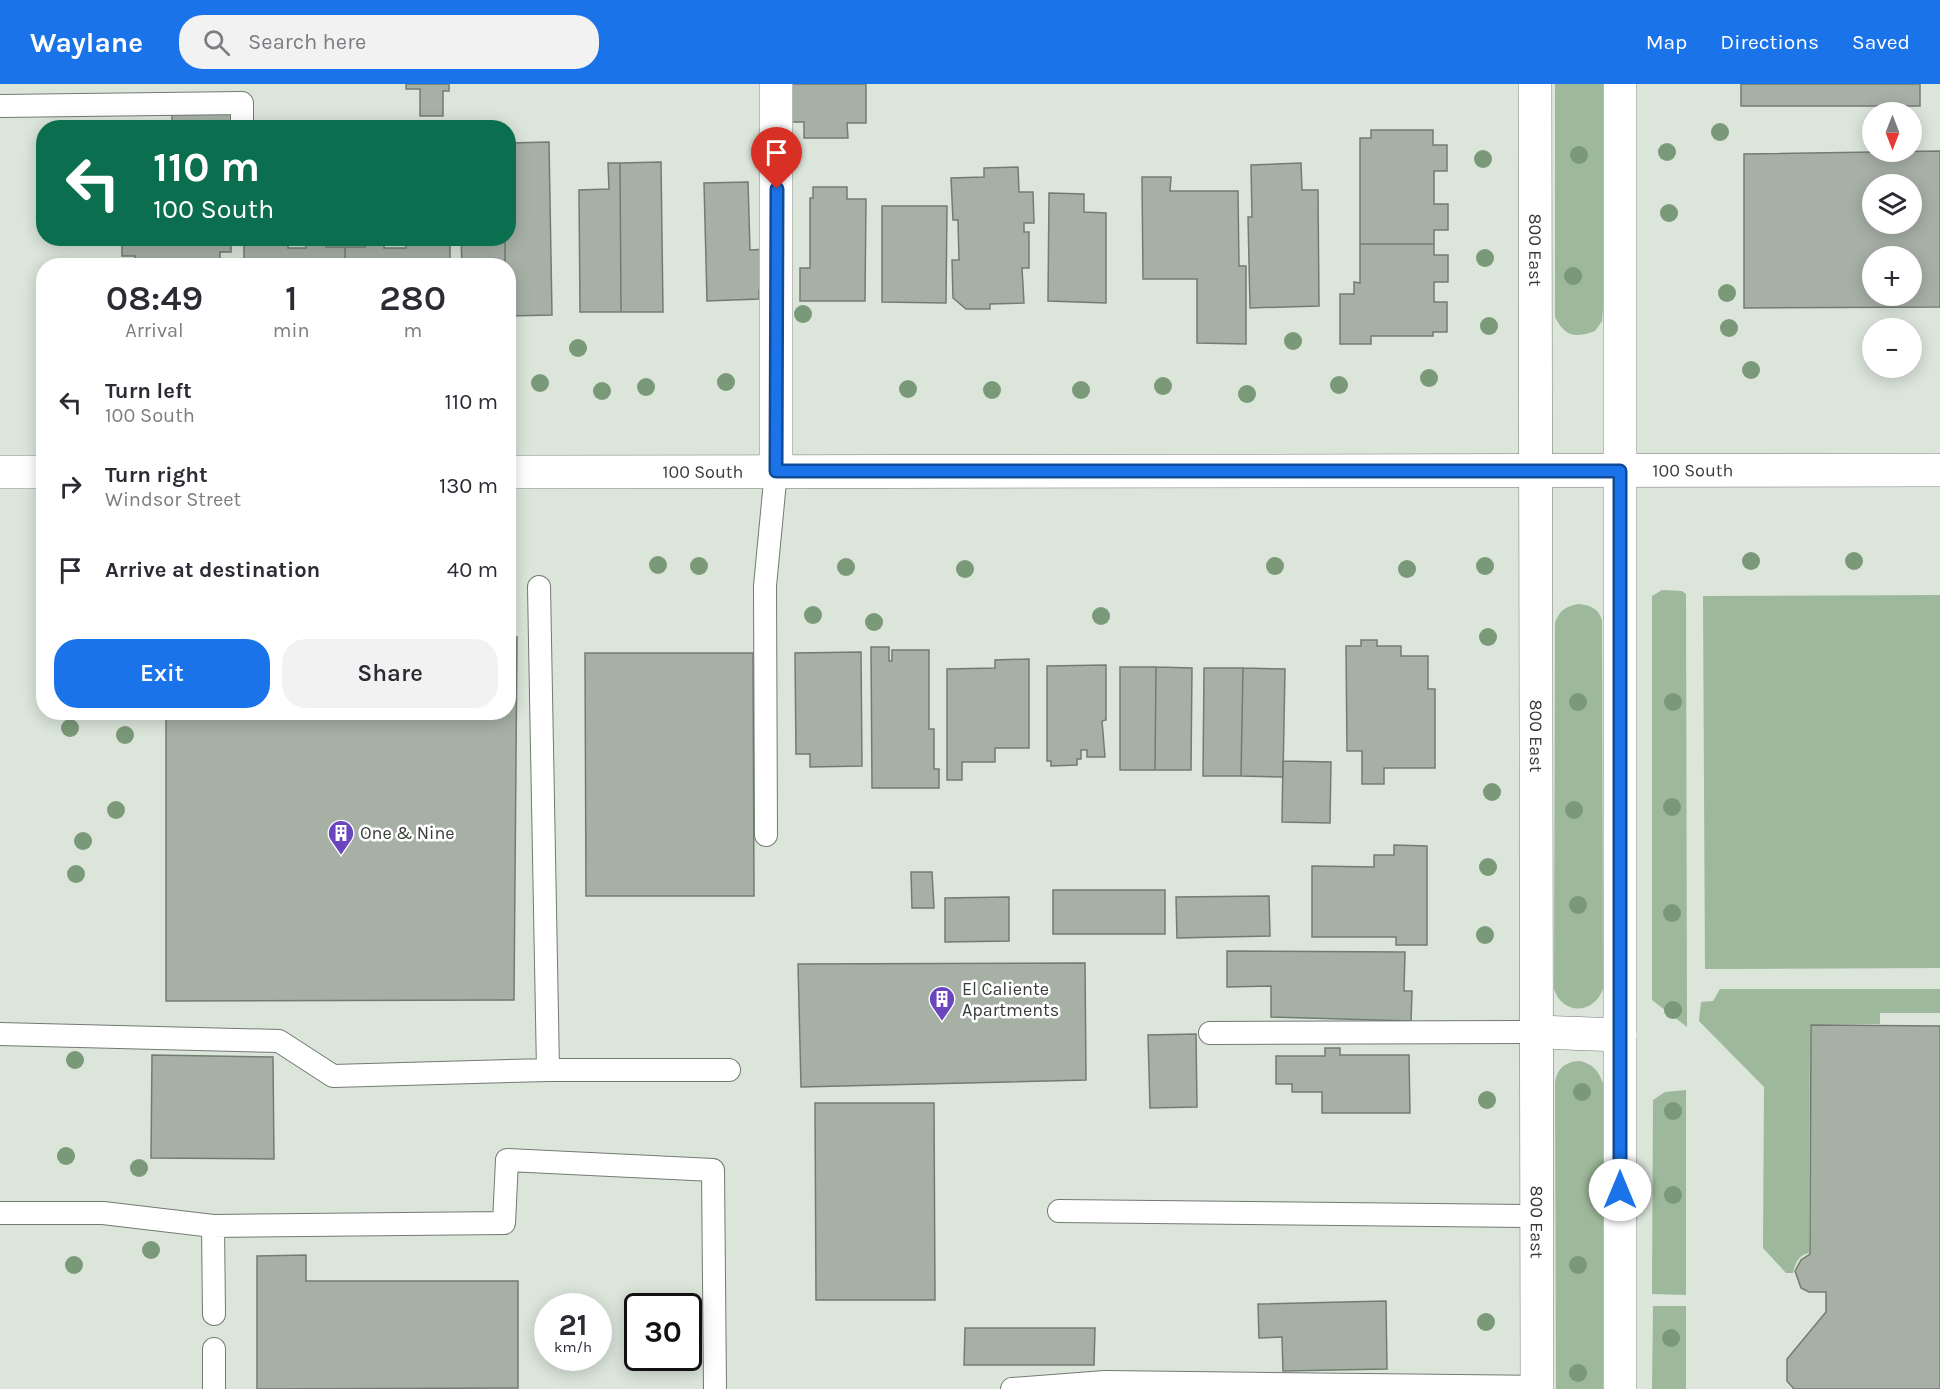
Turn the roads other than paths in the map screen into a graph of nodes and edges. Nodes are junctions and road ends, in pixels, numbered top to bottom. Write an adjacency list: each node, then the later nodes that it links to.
1 (776, 84): 7 (street)
2 (1535, 84): 8 (street, 800 East)
3 (1620, 84): 9 (street)
4 (0, 106): 5 (lane)
5 (242, 120)
6 (1940, 470): 9 (street, 100 South)
7 (776, 471): 8 (street, 100 South); 12 (street, 100 South); 14 (lane)
8 (1536, 471): 9 (street, 100 South); 15 (street, 800 East)
9 (1620, 471): 18 (street)
10 (0, 472): 11 (street)
11 (36, 472)
12 (516, 472)
13 (539, 587): 19 (lane)
14 (766, 835)
15 (1537, 1032): 16 (lane); 18 (street); 23 (street, 800 East)
16 (1210, 1033)
17 (0, 1034): 19 (lane)
18 (1620, 1035): 31 (street)
19 (548, 1070): 20 (lane)
20 (729, 1070)
21 (1059, 1211): 23 (lane)
22 (0, 1214): 24 (lane)
23 (1537, 1216): 27 (street, 800 East)
24 (213, 1226): 25 (lane); 29 (lane)
25 (214, 1314)
26 (214, 1349): 28 (lane)
27 (1537, 1388): 30 (lane)
28 (214, 1389)
29 (715, 1389)
30 (1012, 1389)
31 (1620, 1389)

